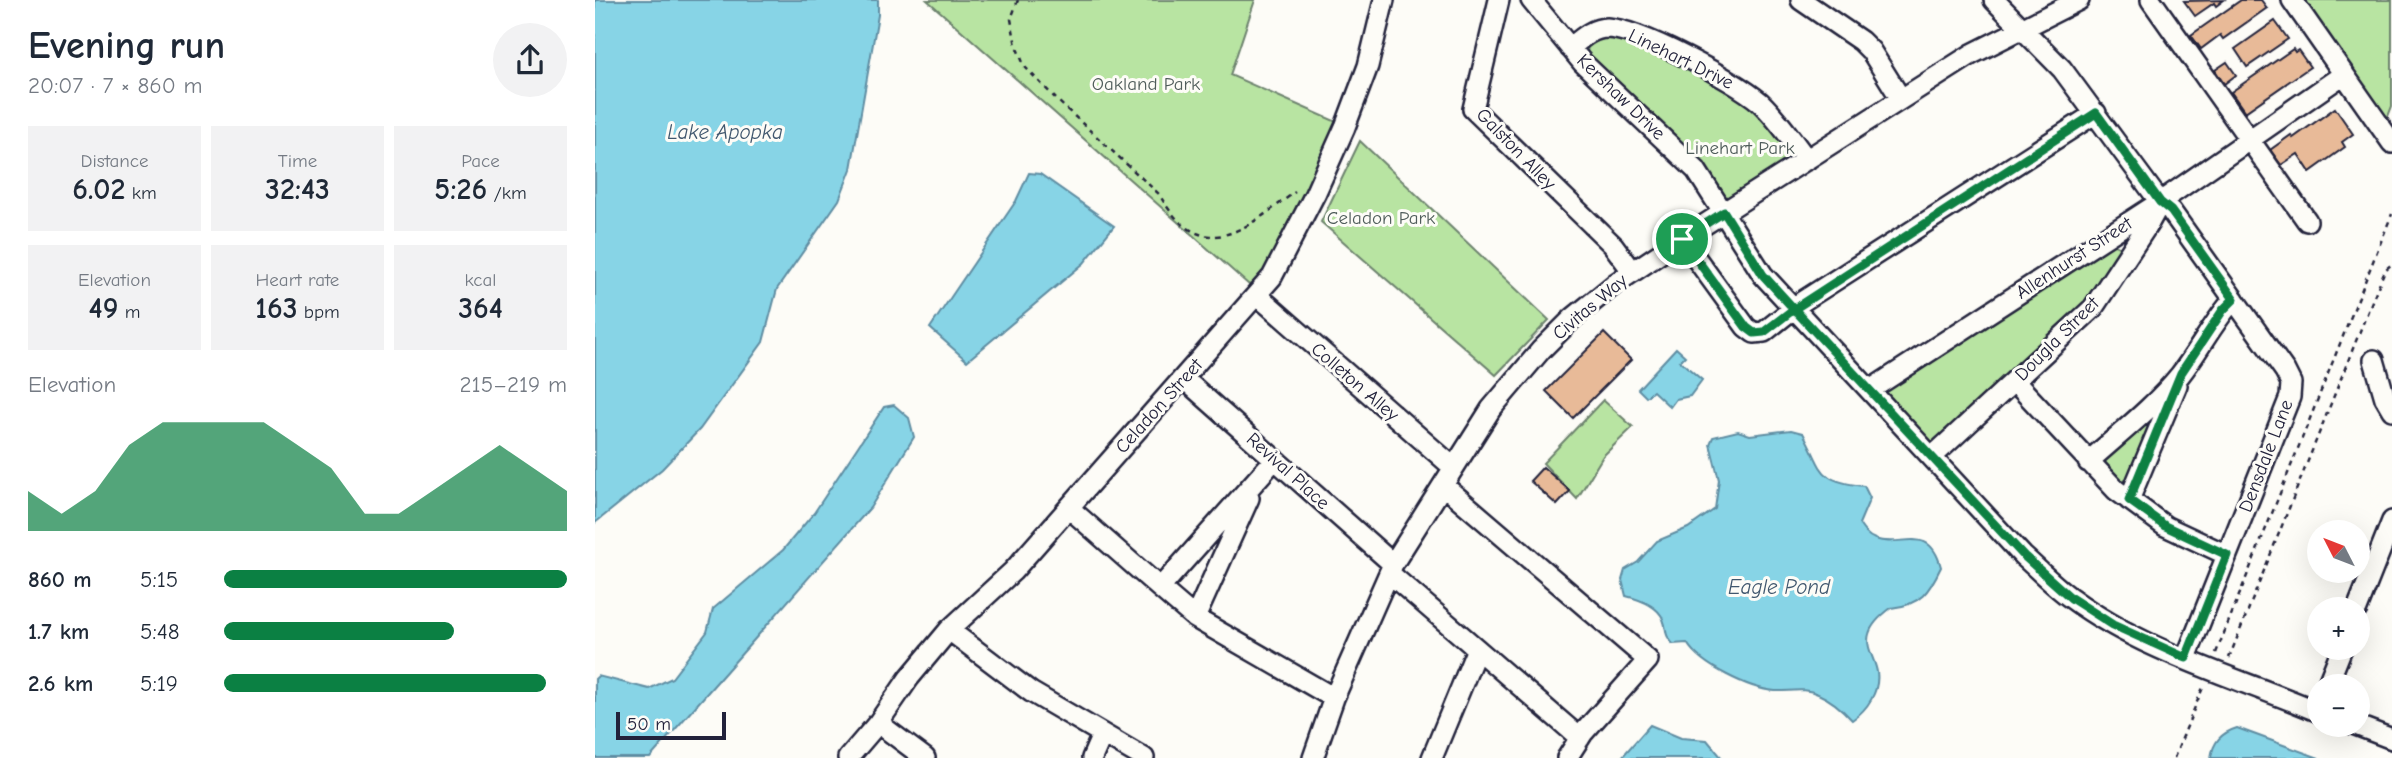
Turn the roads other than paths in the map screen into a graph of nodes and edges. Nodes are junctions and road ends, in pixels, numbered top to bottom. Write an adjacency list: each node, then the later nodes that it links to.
1 (1384, 0): 22 (street, Celadon Street)
2 (1499, 0): 21 (street, Galston Alley)
3 (1531, 0): 10 (street, Kershaw Drive)
4 (1801, 0): 12 (street)
5 (1994, 0): 9 (street, Densdale Lane)
6 (2079, 0): 9 (street, Civitas Way)
7 (2151, 0): 14 (street)
8 (2292, 0): 11 (street)
9 (2024, 28): 12 (street, Civitas Way); 13 (street, Densdale Lane)
10 (1570, 48): 16 (street, Linehart Drive); 18 (street, Kershaw Drive)
11 (2344, 74): 14 (street, Allenhurst Street); 15 (street)
12 (1901, 99): 16 (street, Civitas Way)
13 (2096, 113): 17 (street, Densdale Lane); 24 (street)
14 (2249, 140): 17 (street, Allenhurst Street); 19 (street)
15 (2392, 143)
16 (1807, 160): 18 (street, Civitas Way)
17 (2160, 202): 23 (street, Densdale Lane); 28 (street, Dougla Street); 29 (street, Allenhurst Street)
18 (1724, 212): 20 (street, Civitas Way); 24 (street, Kershaw Drive)
19 (2307, 222)
20 (1682, 239): 21 (street, Civitas Way); 24 (street)
21 (1633, 272): 34 (street, Civitas Way)
22 (1257, 295): 27 (street, Celadon Street); 34 (street, Colleton Alley)
23 (2234, 299): 26 (street); 40 (street, Densdale Lane)
24 (1794, 309): 29 (street, Kershaw Drive)
25 (2374, 360): 30 (street)
26 (2181, 373): 33 (street); 37 (street)
27 (1183, 378): 32 (street, Revival Place); 38 (street, Celadon Street)
28 (2014, 381): 31 (street, Dougla Street); 33 (street)
29 (1870, 390): 31 (street, Kershaw Drive)
30 (2392, 410)
31 (1932, 457): 47 (street, Kershaw Drive)
32 (1275, 459): 35 (street); 41 (street, Revival Place)
33 (2088, 462): 37 (street)
34 (1453, 467): 36 (street, Civitas Way)
35 (1252, 485): 42 (street); 44 (street)
36 (1443, 485): 41 (street, Civitas Way); 53 (street)
37 (2129, 500): 40 (street)
38 (1069, 508): 42 (street); 45 (street, Celadon Street)
39 (2392, 521): 43 (street)
40 (2227, 555): 47 (street, Densdale Lane)
41 (1391, 568): 46 (street, Revival Place); 48 (street, Civitas Way)
42 (1160, 588): 44 (street)
43 (2362, 597)
44 (1195, 618): 48 (street)
45 (949, 630): 50 (street, Celadon Street); 52 (street)
46 (1478, 649): 53 (street, Revival Place); 60 (street)
47 (2186, 658): 49 (street, Kershaw Drive)
48 (1335, 698): 59 (street, Civitas Way)
49 (2307, 705)
50 (878, 723): 55 (street, Celadon Street); 56 (street)
51 (2370, 731): 54 (street)
52 (1102, 735): 57 (street); 58 (street)
53 (1580, 738): 61 (street)
54 (2392, 739)
55 (848, 758)
56 (925, 758)
57 (1092, 758)
58 (1143, 758)
59 (1313, 758)
60 (1433, 758)
61 (1567, 758)

